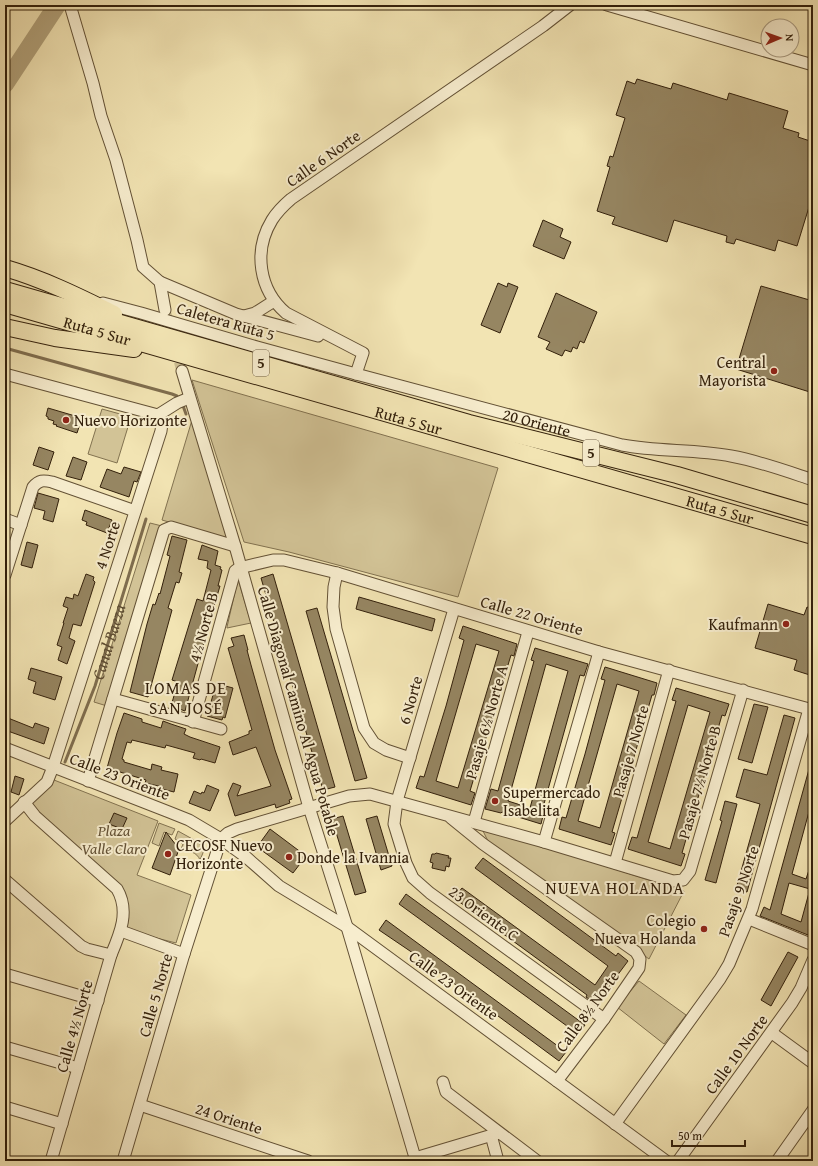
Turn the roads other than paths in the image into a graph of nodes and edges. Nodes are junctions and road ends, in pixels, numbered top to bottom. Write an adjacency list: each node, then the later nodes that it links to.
1 (70, 5): 6 (street)
2 (570, 5): 9 (street, Calle 6 Norte)
3 (607, 5): 4 (street)
4 (813, 65)
5 (5, 268): 8 (highway)
6 (160, 282): 11 (street); 12 (street)
7 (5, 290): 14 (highway, Ruta 5 Sur / 5)
8 (86, 299): 14 (highway); 19 (street, Caletera Ruta 5)
9 (274, 301): 12 (street); 15 (street, Calle 6 Norte)
10 (5, 304): 16 (highway, Ruta 5 Sur / 5)
11 (165, 310)
12 (244, 316): 15 (street)
13 (5, 327): 16 (highway)
14 (155, 333): 24 (highway, Ruta 5 Sur / 5)
15 (341, 342): 19 (street, Calle 6 Norte)
16 (197, 359): 27 (highway, Ruta 5 Sur / 5)
17 (182, 371): 20 (street, Calle Diagonal Camino Al Agua Potable)
18 (5, 374): 21 (street)
19 (356, 374): 22 (street, 20 Oriente)
20 (184, 400): 21 (street); 28 (street, Calle Diagonal Camino Al Agua Potable)
21 (158, 415): 23 (street, 4 Norte)
22 (813, 480)
23 (135, 511): 26 (street); 43 (street, 4 Norte)
24 (813, 515)
25 (5, 519): 26 (street)
26 (21, 525): 31 (street)
27 (813, 536)
28 (235, 546): 29 (street, Calle Diagonal Camino Al Agua Potable); 37 (street)
29 (241, 567): 30 (street, Calle 22 Oriente); 39 (street, 4½ Norte B); 47 (street, Calle Diagonal Camino Al Agua Potable)
30 (337, 573): 32 (street, Calle 22 Oriente); 42 (street)
31 (5, 575)
32 (454, 609): 33 (street, Calle 22 Oriente); 42 (street, 6 Norte)
33 (528, 632): 34 (street, Calle 22 Oriente); 50 (street, Pasaje 6½ Norte A)
34 (599, 652): 35 (street, Calle 22 Oriente); 52 (street)
35 (669, 670): 36 (street, Calle 22 Oriente); 53 (street, Pasaje 7 Norte)
36 (743, 690): 38 (street, Calle 22 Oriente); 53 (street, Pasaje 7½ Norte B)
37 (113, 699): 39 (street); 44 (street)
38 (811, 710): 57 (street, Pasaje 9 Norte)
39 (194, 722): 40 (street)
40 (221, 730)
41 (5, 748): 43 (street, Calle 23 Oriente)
42 (410, 758): 45 (street, 6 Norte)
43 (55, 767): 44 (street, Calle 23 Oriente); 46 (street, 4 Norte)
44 (88, 781): 51 (street, Calle 23 Oriente)
45 (398, 801): 47 (street); 48 (street); 66 (street, 23 Oriente C)
46 (24, 802): 49 (street, 4 Norte); 59 (street, Calle 4½ Norte)
47 (309, 808): 51 (street); 55 (street, Calle Diagonal Camino Al Agua Potable)
48 (447, 815): 50 (street); 66 (street, Calle 8½ Norte)
49 (5, 821)
50 (474, 822): 52 (street)
51 (221, 839): 56 (street, Calle 23 Oriente); 61 (street, Calle 5 Norte)
52 (544, 842): 53 (street)
53 (615, 863)
54 (5, 880): 62 (street)
55 (335, 892): 56 (street); 58 (street, Calle Diagonal Camino Al Agua Potable)
56 (319, 909): 58 (street, Calle 23 Oriente)
57 (749, 920): 60 (street); 77 (street, Pasaje 9 Norte)
58 (347, 927): 71 (street, Calle 23 Oriente); 79 (street, Calle Diagonal Camino Al Agua Potable)
59 (121, 931): 61 (street); 62 (street, Calle 4½ Norte)
60 (813, 945)
61 (184, 954): 73 (street, Calle 5 Norte)
62 (111, 955): 65 (street, Calle 4½ Norte)
63 (813, 960): 67 (street, Calle 10 Norte)
64 (5, 974): 65 (street)
65 (98, 1002): 70 (street, Calle 4½ Norte)
66 (604, 1018): 71 (street, Calle 8½ Norte)
67 (772, 1033): 69 (street); 86 (street, Calle 10 Norte)
68 (5, 1047): 70 (street)
69 (813, 1063)
70 (78, 1068): 76 (street, Calle 4½ Norte)
71 (557, 1081): 77 (street, Calle 23 Oriente)
72 (443, 1082): 78 (street)
73 (140, 1105): 81 (street, Calle 5 Norte); 82 (street, 24 Oriente)
74 (5, 1107): 76 (street)
75 (813, 1110): 87 (street)
76 (62, 1124): 80 (street, Calle 4½ Norte)
77 (615, 1124): 85 (street, Calle 23 Oriente)
78 (495, 1134): 79 (street); 83 (street); 84 (street)
79 (415, 1159)
80 (51, 1161)
81 (123, 1161)
82 (308, 1161)
83 (498, 1161)
84 (537, 1161)
85 (666, 1161)
86 (678, 1161)
87 (777, 1161)

